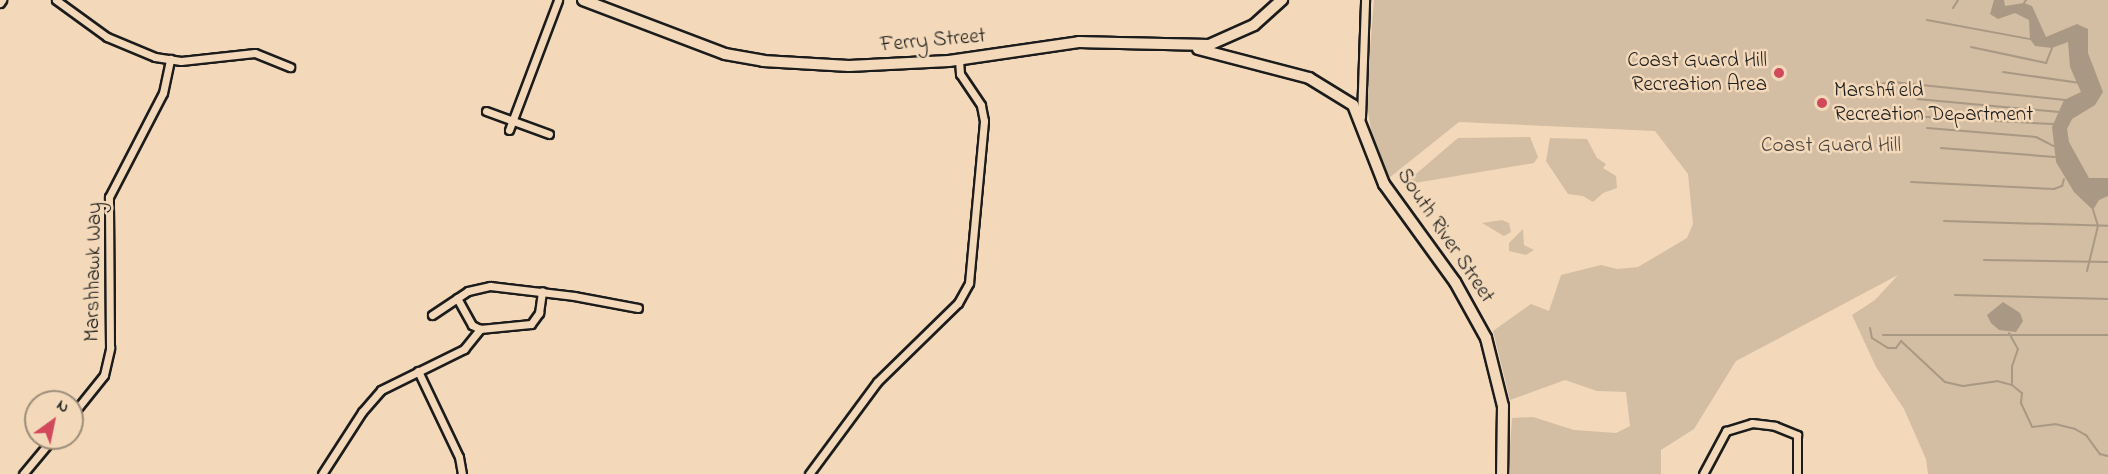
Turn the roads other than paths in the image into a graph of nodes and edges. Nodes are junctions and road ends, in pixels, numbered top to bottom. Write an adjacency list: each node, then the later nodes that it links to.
1 (56, 0): 7 (street)
2 (558, 0): 11 (street)
3 (583, 0): 8 (street, Ferry Street)
4 (1282, 0): 6 (street, Ferry Street)
5 (1365, 0): 12 (street, South River Street)
6 (1189, 47): 8 (street, Ferry Street); 12 (street, South River Street)
7 (170, 59): 9 (street); 21 (street, Marshhawk Way)
8 (959, 60): 26 (street)
9 (290, 67)
10 (486, 111): 11 (street)
11 (513, 121): 13 (street); 14 (street)
12 (1362, 126): 27 (street, South River Street)
13 (509, 130)
14 (549, 134)
15 (542, 291): 16 (street); 17 (street); 19 (street)
16 (457, 298): 18 (street); 19 (street)
17 (638, 308)
18 (432, 315)
19 (480, 329): 20 (street)
20 (418, 371): 24 (street); 25 (street)
21 (84, 400)
22 (43, 450): 23 (street)
23 (23, 474)
24 (322, 474)
25 (462, 474)
26 (809, 474)
27 (1502, 474)
28 (1703, 474): 29 (street)
29 (1797, 474)

